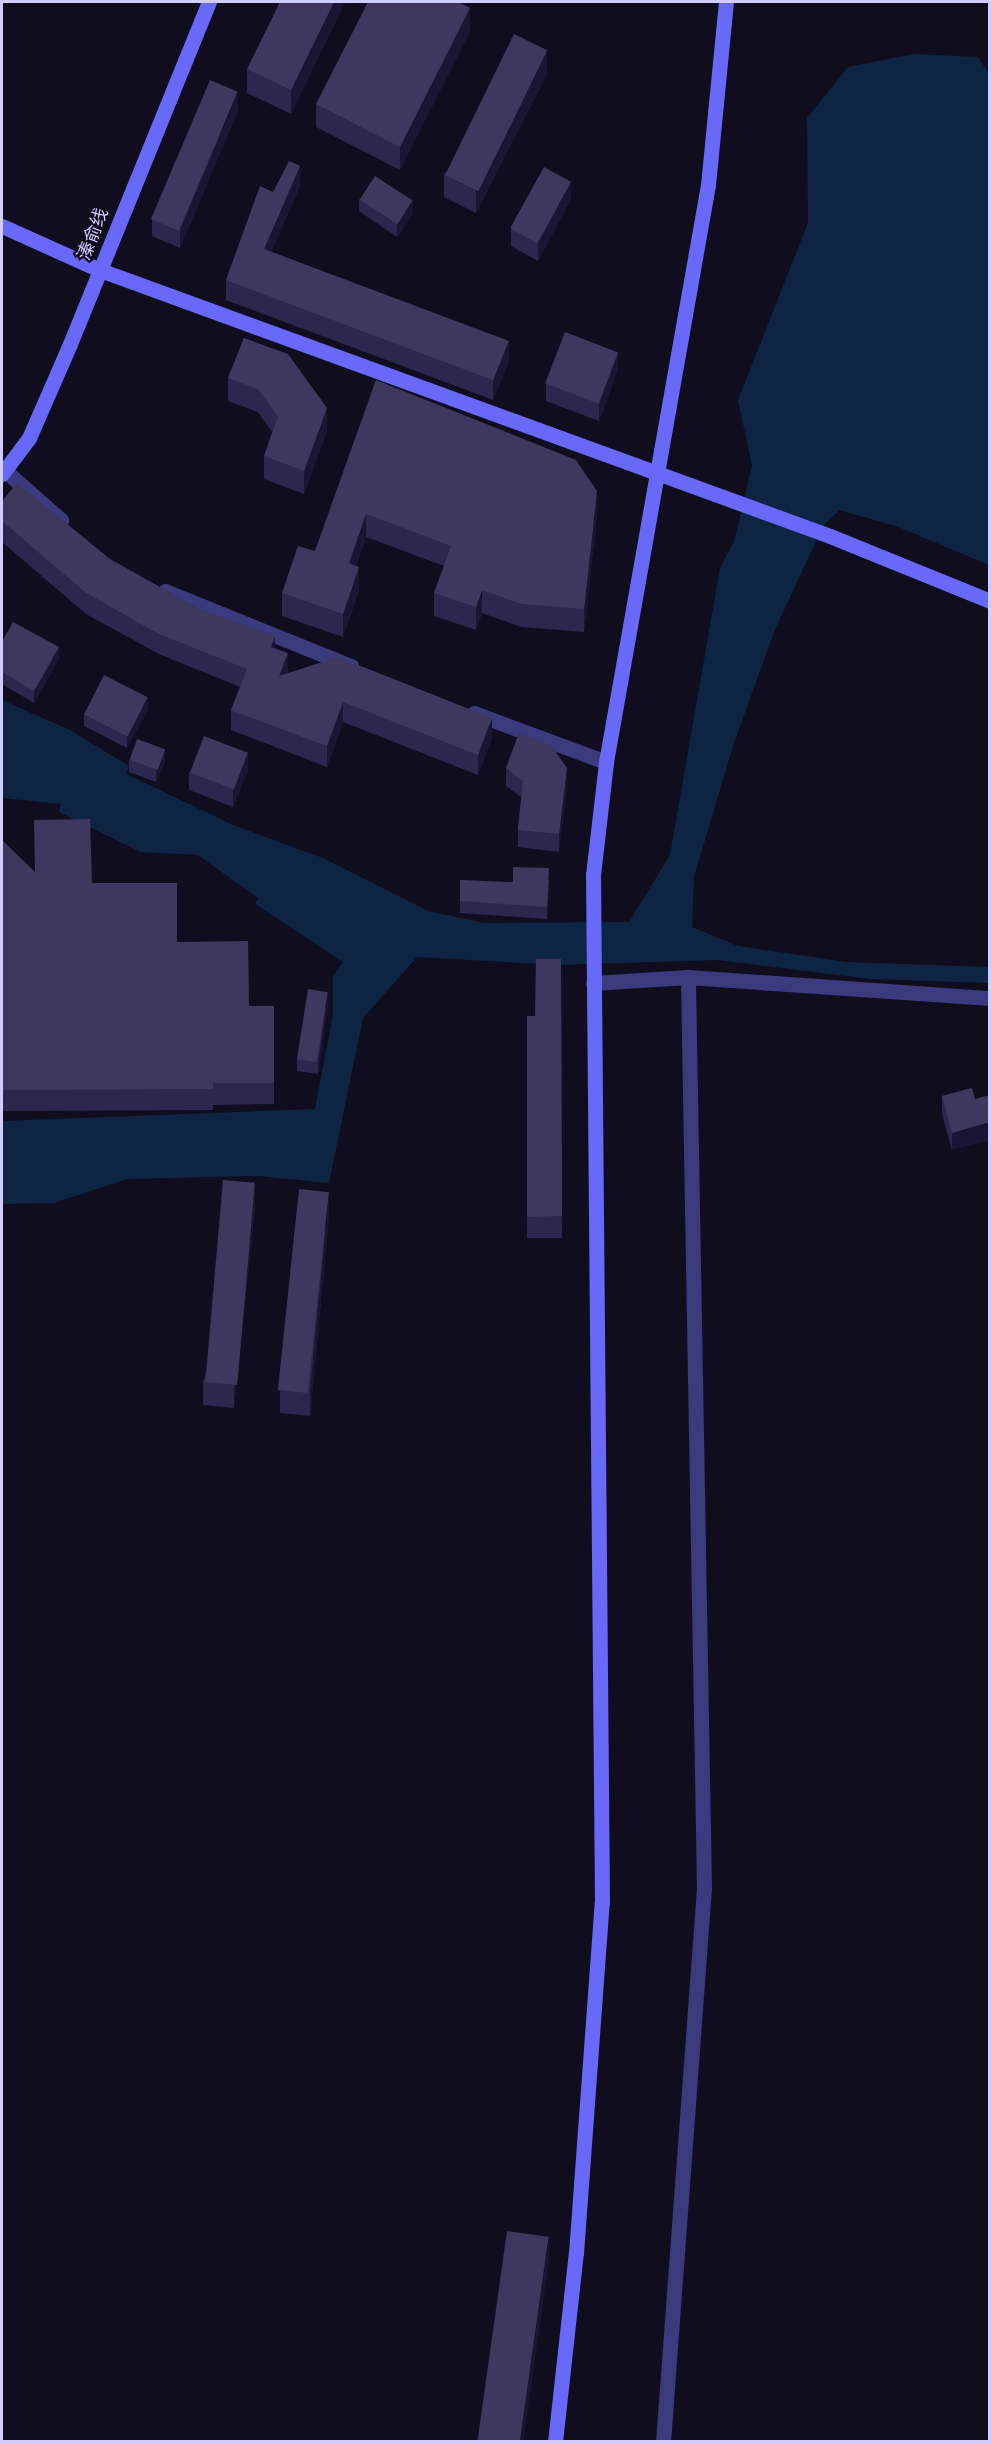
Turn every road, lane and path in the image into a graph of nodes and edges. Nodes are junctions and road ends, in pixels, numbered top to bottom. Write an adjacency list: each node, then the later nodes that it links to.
1 (209, 2): 4 (street, 溱俞线)
2 (726, 2): 6 (street)
3 (2, 226): 4 (street)
4 (100, 270): 5 (street, 溱俞线); 6 (street)
5 (2, 471): 7 (street)
6 (655, 475): 9 (street); 12 (street)
7 (76, 533)
8 (152, 585): 10 (street)
9 (990, 601)
10 (366, 672)
11 (453, 705): 12 (street)
12 (606, 762): 14 (street)
13 (688, 977): 14 (street); 15 (street); 17 (street)
14 (593, 983): 16 (street)
15 (990, 998)
16 (555, 2442)
17 (663, 2442)

